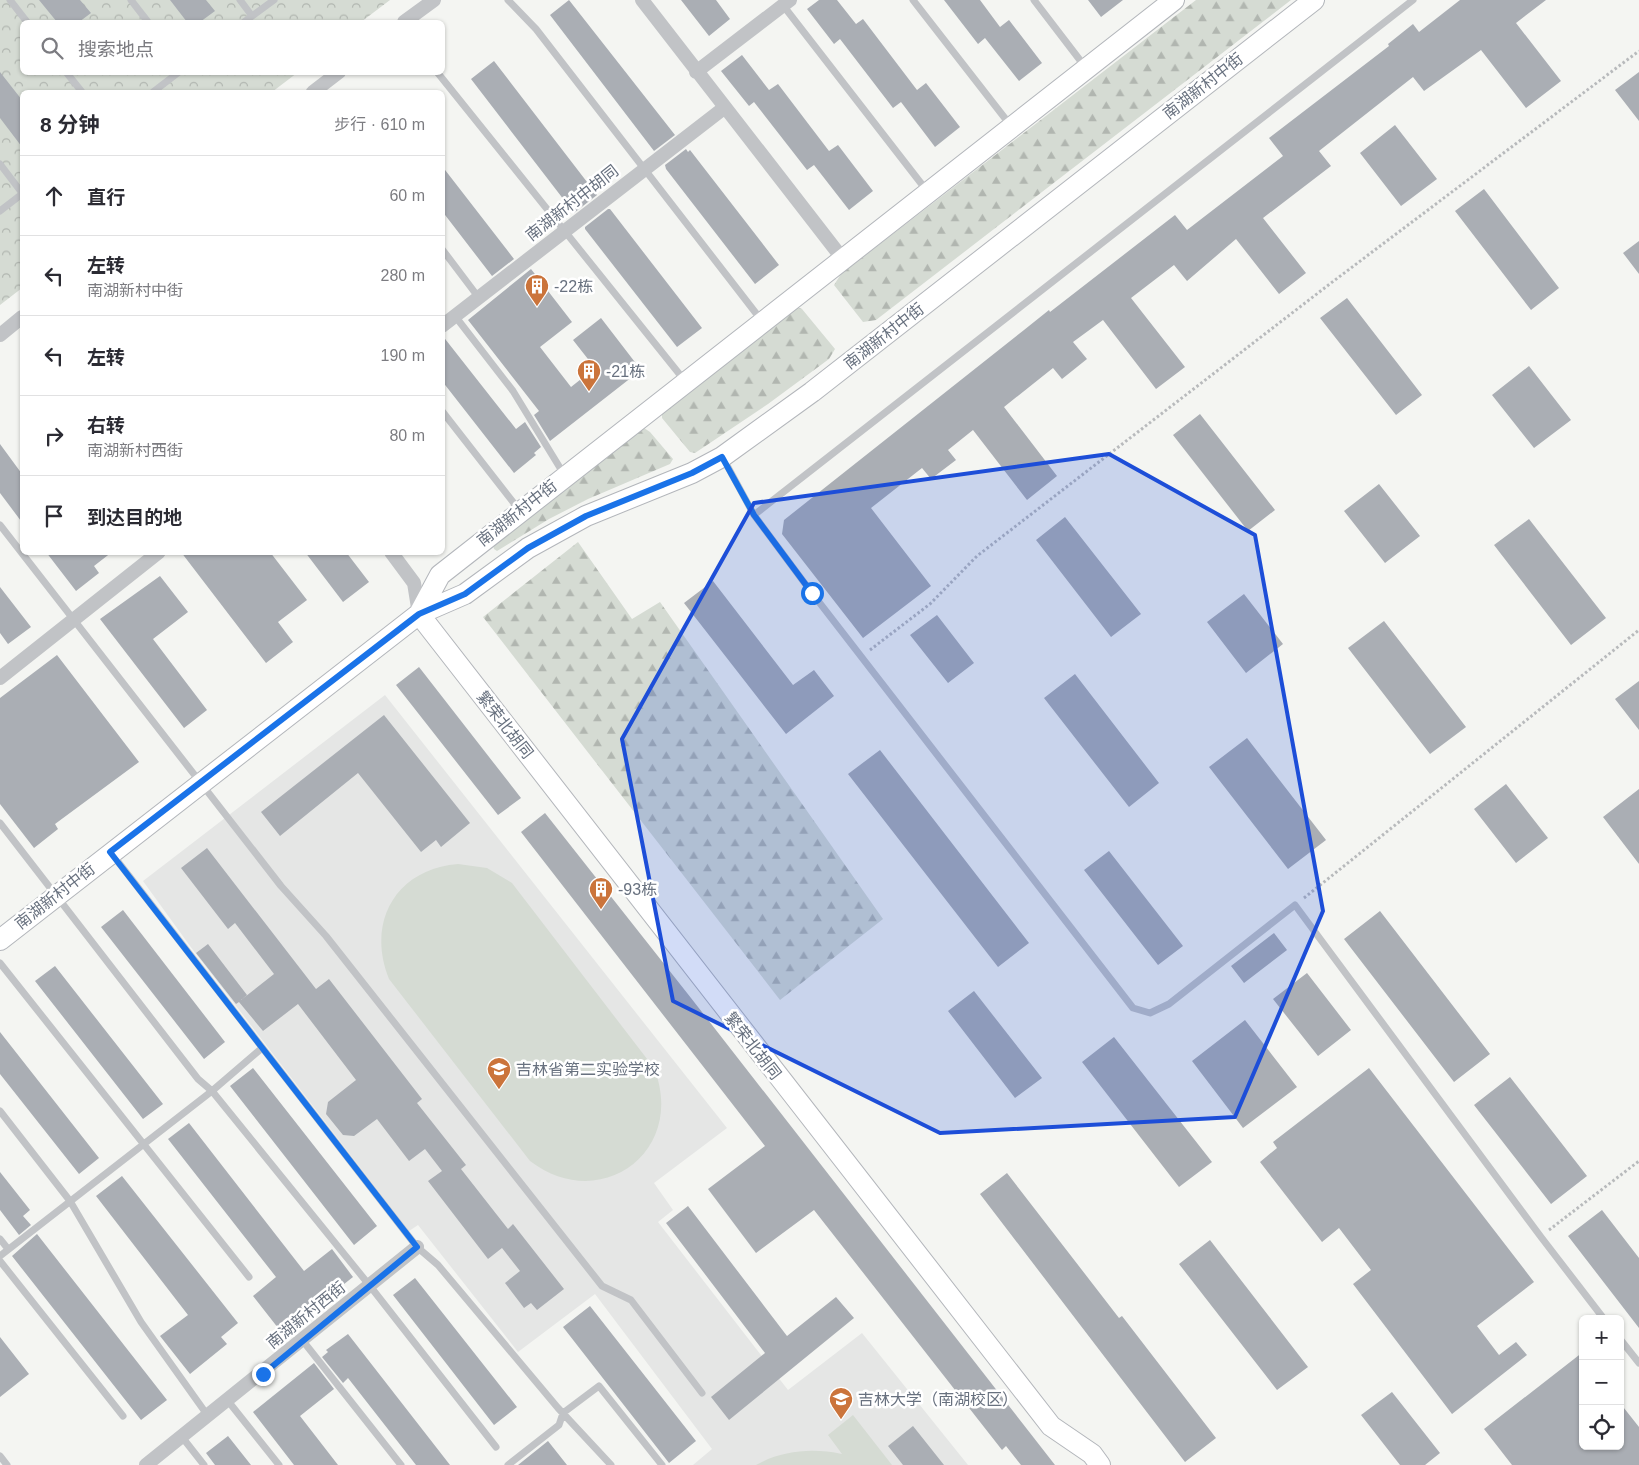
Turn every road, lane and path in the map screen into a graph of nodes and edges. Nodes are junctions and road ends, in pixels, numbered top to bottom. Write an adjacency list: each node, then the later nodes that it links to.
1 (10, 0): 15 (lane)
2 (131, 0): 16 (lane)
3 (240, 0): 14 (lane)
4 (274, 0): 14 (lane)
5 (434, 0): 18 (street)
6 (508, 0): 32 (lane)
7 (642, 0): 21 (street)
8 (913, 0): 30 (lane)
9 (1034, 0): 20 (lane)
10 (1174, 0): 20 (street, 南湖新村中街)
11 (1314, 0): 48 (street, 南湖新村中街)
12 (1413, 0): 51 (lane)
13 (784, 2): 21 (street); 34 (lane)
14 (252, 16): 17 (lane)
15 (25, 20)
16 (146, 20)
17 (247, 20)
18 (407, 20)
19 (1639, 51): 60 (path)
20 (1086, 68): 30 (street, 南湖新村中街)
21 (696, 72): 29 (street)
22 (68, 75): 26 (lane)
23 (175, 75): 27 (lane)
24 (335, 75): 28 (street)
25 (439, 75): 37 (lane)
26 (80, 90)
27 (156, 90)
28 (317, 90)
29 (724, 108): 32 (street, 南湖新村中胡同); 39 (street)
30 (1011, 126): 34 (street, 南湖新村中街)
31 (0, 164): 33 (lane)
32 (645, 169): 37 (street, 南湖新村中胡同); 43 (lane)
33 (20, 190)
34 (927, 192): 39 (street, 南湖新村中街)
35 (20, 195): 36 (lane)
36 (0, 211)
37 (566, 230): 40 (street, 南湖新村中胡同); 46 (lane)
38 (445, 253): 40 (lane)
39 (842, 258): 43 (street, 南湖新村中街)
40 (479, 298): 41 (street, 南湖新村中胡同)
41 (455, 316): 44 (street, 南湖新村中胡同); 49 (lane)
42 (20, 319): 45 (street)
43 (762, 321): 46 (street, 南湖新村中街)
44 (445, 324)
45 (0, 334)
46 (685, 382): 49 (street, 南湖新村中街)
47 (445, 415): 50 (lane)
48 (722, 457): 51 (lane); 57 (street, 南湖新村中街)
49 (565, 476): 50 (street, 南湖新村中街)
50 (521, 511): 57 (street, 南湖新村中街)
51 (754, 515): 60 (lane)
52 (0, 525): 53 (lane)
53 (20, 551)
54 (23, 555): 58 (lane)
55 (155, 555): 58 (street)
56 (393, 555): 57 (street)
57 (419, 614): 62 (street, 南湖新村中街); 103 (street, 繁荣北胡同)
58 (74, 620): 61 (street); 62 (lane)
59 (1639, 630): 66 (path)
60 (861, 657): 66 (lane)
61 (0, 678)
62 (201, 782): 64 (street, 南湖新村中街); 87 (lane)
63 (0, 823): 65 (lane)
64 (110, 852): 65 (street, 南湖新村中街); 69 (lane)
65 (56, 895): 67 (street, 南湖新村中街); 70 (lane)
66 (1295, 905): 75 (lane)
67 (0, 940)
68 (0, 963): 72 (lane)
69 (262, 1048): 70 (lane); 77 (lane)
70 (212, 1092): 72 (lane); 82 (lane)
71 (0, 1111): 74 (lane)
72 (144, 1144): 74 (lane); 81 (lane)
73 (1639, 1161): 75 (path)
74 (70, 1202): 78 (lane); 91 (lane)
75 (1541, 1237): 83 (lane)
76 (0, 1239): 78 (lane)
77 (417, 1247): 82 (street, 南湖新村西街); 89 (lane)
78 (8, 1249): 79 (lane)
79 (0, 1256)
80 (0, 1261): 90 (lane)
81 (249, 1277)
82 (370, 1286): 84 (street, 南湖新村西街); 93 (lane)
83 (1601, 1315)
84 (303, 1341): 88 (street, 南湖新村西街); 99 (lane)
85 (1624, 1344): 86 (lane)
86 (1639, 1363)
87 (702, 1393)
88 (228, 1401): 91 (street, 南湖新村西街); 98 (lane)
89 (564, 1413): 100 (lane); 101 (lane); 102 (lane)
90 (123, 1416)
91 (208, 1416): 92 (street, 南湖新村西街)
92 (182, 1437): 96 (street, 南湖新村西街); 97 (lane)
93 (496, 1447)
94 (0, 1456): 95 (lane)
95 (7, 1465)
96 (146, 1465)
97 (204, 1465)
98 (279, 1465)
99 (401, 1465)
100 (508, 1465)
101 (611, 1465)
102 (662, 1465)
103 (1100, 1465)

